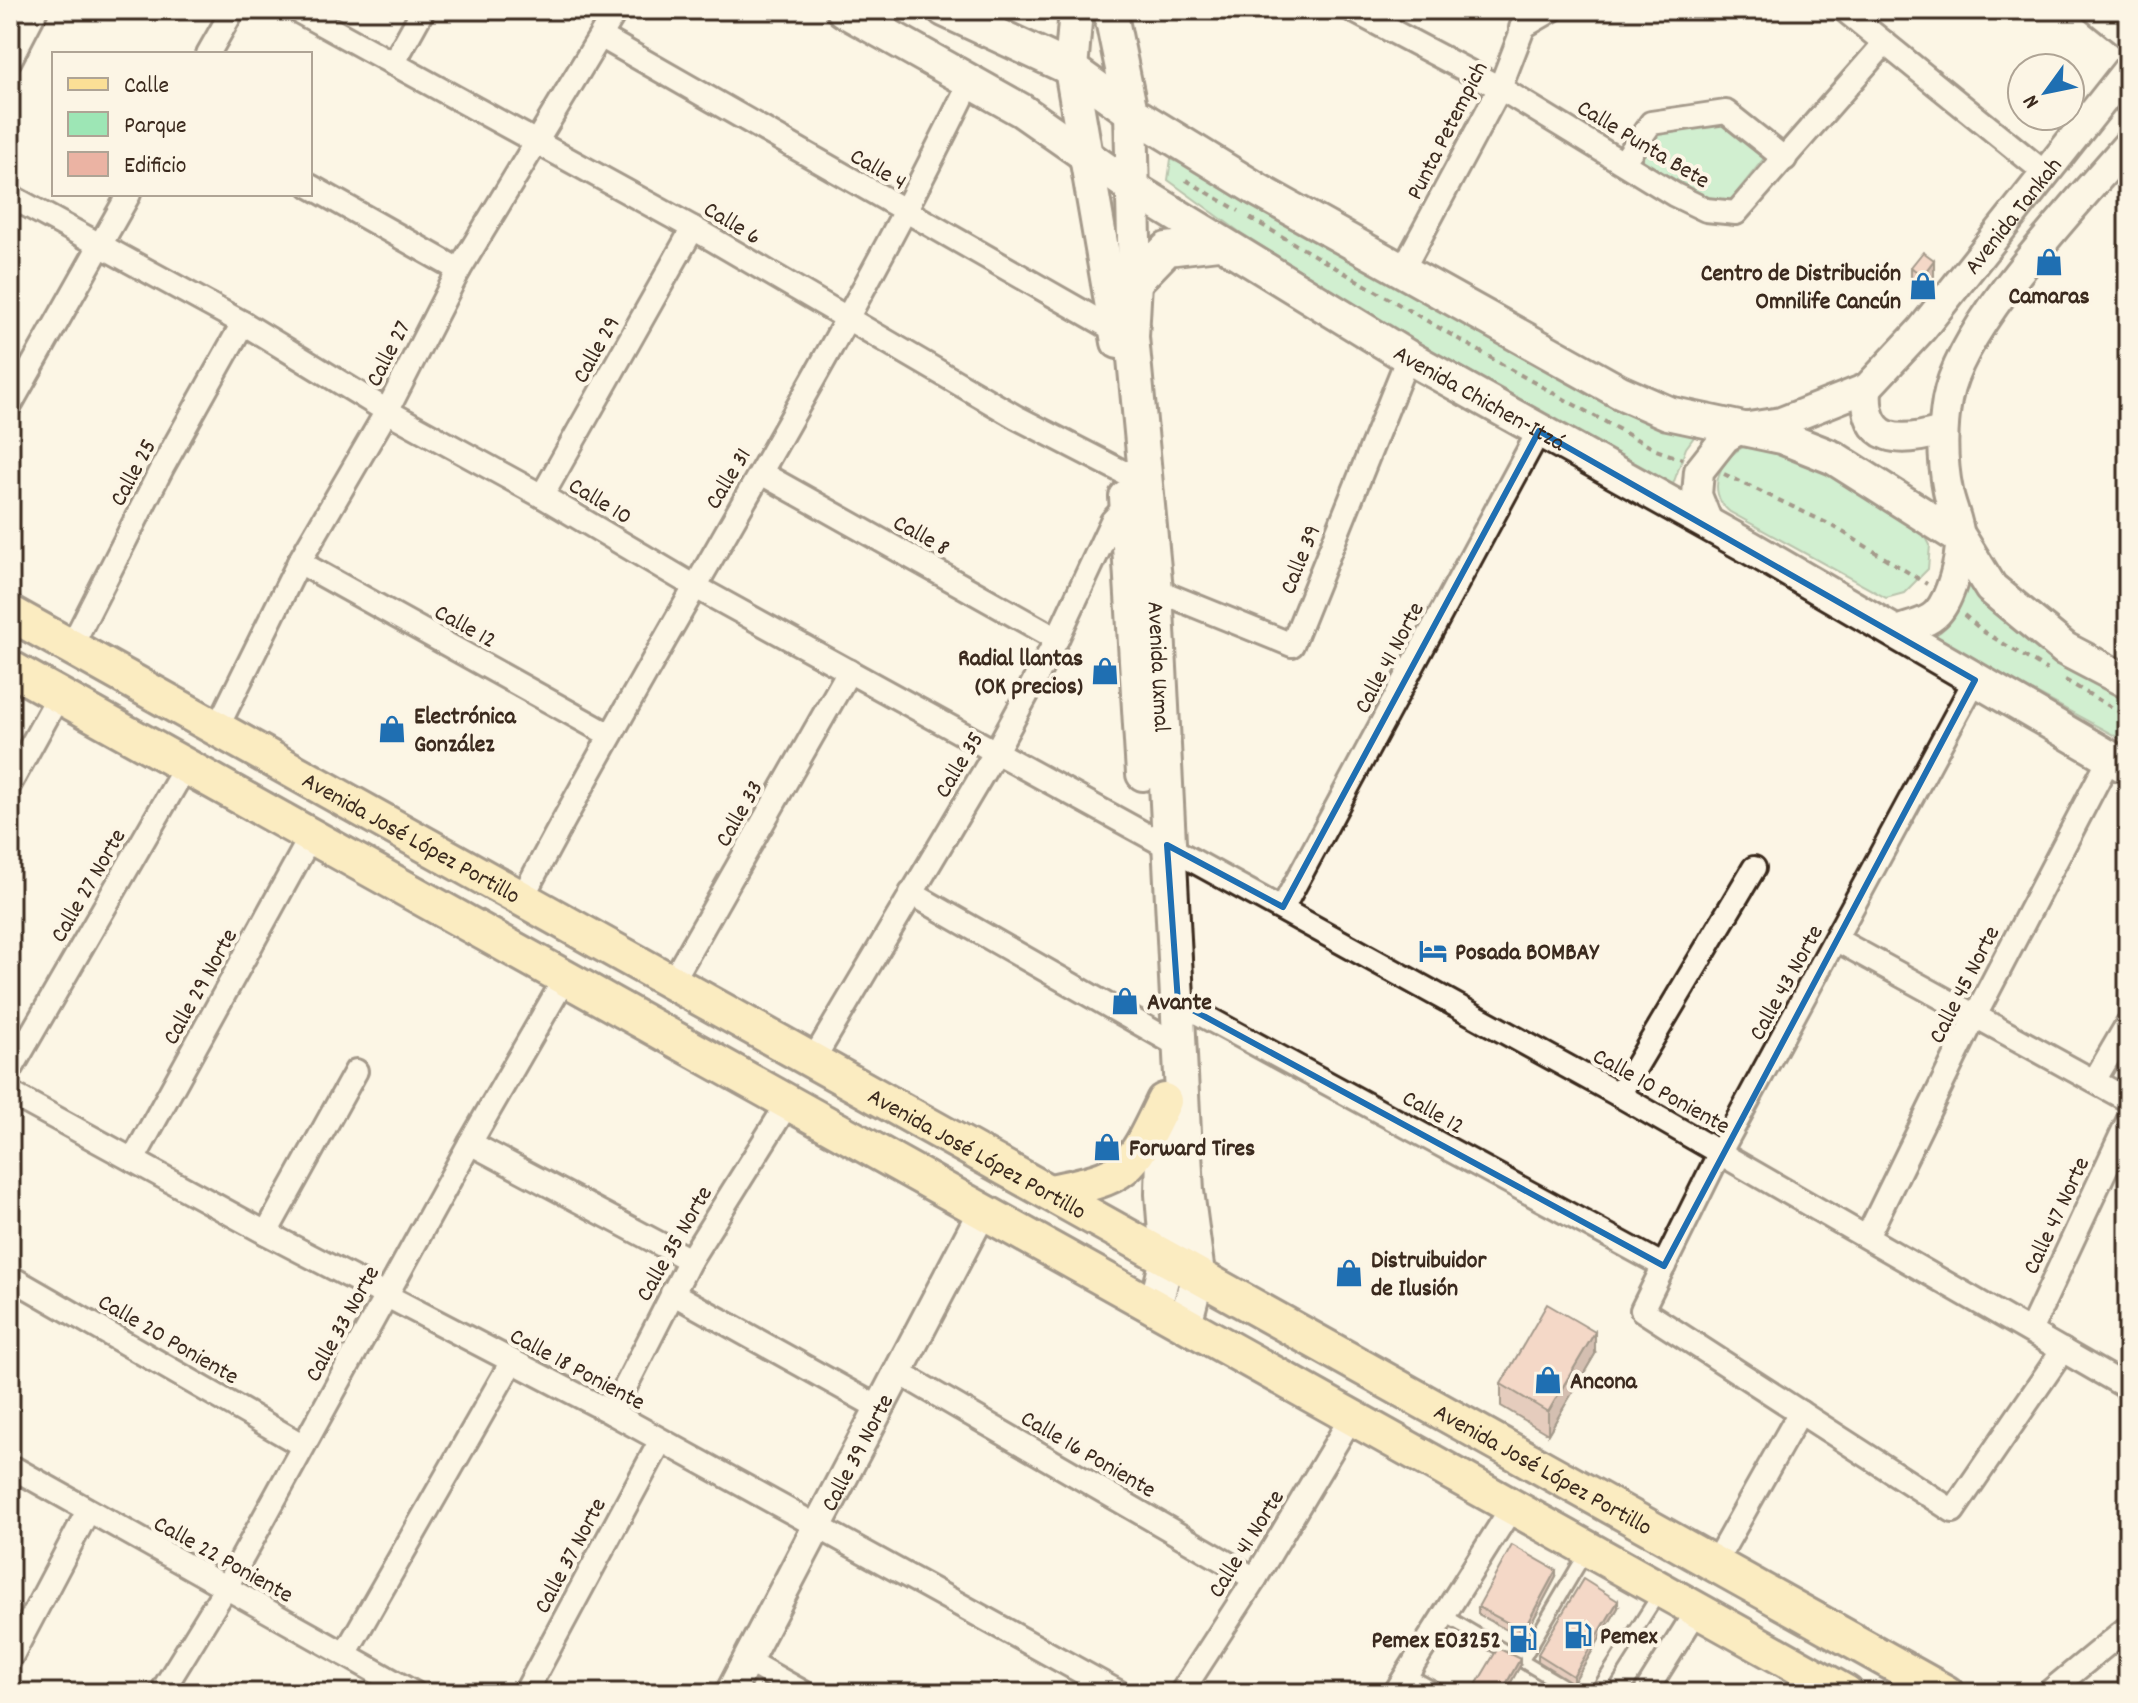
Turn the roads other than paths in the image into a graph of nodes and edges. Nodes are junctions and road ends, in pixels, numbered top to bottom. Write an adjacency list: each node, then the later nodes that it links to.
1 (36, 10): 19 (street)
2 (233, 10): 18 (street)
3 (296, 10): 20 (street, Calle 6)
4 (423, 10): 20 (street)
5 (616, 10): 15 (street, Calle 27)
6 (843, 10): 23 (main road, Avenida Chichen-Itzá)
7 (944, 10): 21 (main road)
8 (1076, 10): 21 (main road, Avenida Uxmal)
9 (1110, 10): 25 (main road, Avenida Uxmal)
10 (1354, 10): 24 (street, Calle Punta Bete)
11 (1552, 10): 14 (street)
12 (1844, 10): 17 (street)
13 (2093, 10): 16 (street)
14 (1526, 19): 24 (street, Punta Petempich)
15 (602, 37): 26 (street, Calle 27); 36 (street, Calle 4)
16 (2128, 38)
17 (1885, 43): 29 (street, Calle Punta Bete); 31 (street)
18 (209, 52)
19 (10, 60)
20 (393, 64): 26 (street, Calle 6)
21 (1071, 69): 25 (main road); 28 (main road, Avenida Uxmal)
22 (2128, 69): 31 (street, Avenida Tankah)
23 (970, 82): 28 (main road, Avenida Chichen-Itzá); 36 (street, Calle 31)
24 (1500, 88): 30 (street, Calle Punta Bete); 41 (street, Punta Petempich)
25 (1131, 112): 33 (main road, Avenida Uxmal); 41 (main road)
26 (534, 143): 37 (street, Calle 6); 40 (street, Calle 27)
27 (2128, 144): 52 (street, Avenida Tankah)
28 (1090, 159): 33 (main road, Avenida Chichen-Itzá); 45 (main road, Avenida Uxmal)
29 (1785, 159): 30 (street); 30 (street, Calle Punta Bete)
30 (1624, 161)
31 (2045, 173): 47 (street, Avenida Tankah)
32 (312, 187): 40 (street)
33 (1134, 189): 38 (main road, Avenida Chichen-Itzá); 42 (main road, Avenida Uxmal)
34 (10, 196): 39 (street, Calle 10)
35 (128, 196): 39 (street)
36 (906, 214): 43 (street, Calle 31); 45 (street, Calle 4)
37 (693, 228): 43 (street, Calle 6); 55 (street, Calle 29)
38 (1218, 243): 42 (main road); 46 (main road, Avenida Chichen-Itzá)
39 (101, 244): 44 (street, Calle 10); 48 (street)
40 (459, 270): 49 (street, Calle 27)
41 (1402, 271): 50 (main road)
42 (1135, 282): 45 (main road, Avenida Uxmal)
43 (848, 322): 53 (street, Calle 6); 54 (street, Calle 31)
44 (243, 323): 49 (street, Calle 10); 65 (street, Calle 25)
45 (1125, 336): 53 (main road, Avenida Uxmal)
46 (1408, 357): 51 (main road, Avenida Chichen-Itzá); 61 (street, Calle 39)
47 (1867, 388): 50 (street, Avenida Tankah); 52 (street)
48 (12, 397)
49 (387, 411): 55 (street, Calle 10); 59 (street, Calle 27)
50 (1742, 428): 57 (street); 58 (main road)
51 (1539, 431): 57 (main road, Avenida Chichen-Itzá); 82 (street, Calle 41 Norte)
52 (1942, 431): 58 (street, Avenida Tankah)
53 (1133, 472): 56 (main road, Avenida Uxmal)
54 (761, 473): 60 (street, Calle 31); 64 (street, Calle 8)
55 (542, 496): 60 (street, Calle 10)
56 (1137, 508): 61 (main road, Avenida Uxmal); 64 (street, Calle 35); 78 (main road, Avenida Uxmal)
57 (1709, 525): 63 (main road, Avenida Chichen-Itzá)
58 (1960, 538): 63 (street, Avenida Tankah); 69 (main road)
59 (299, 562): 71 (street, Calle 27); 72 (street, Calle 12)
60 (694, 586): 67 (street, Calle 10); 72 (street, Calle 31)
61 (1156, 590): 78 (main road, Avenida Uxmal)
62 (10, 613): 65 (main road, Avenida José López Portillo)
63 (1893, 632): 68 (main road, Avenida Chichen-Itzá)
64 (1057, 639): 73 (street, Calle 35)
65 (71, 647): 71 (main road, Avenida José López Portillo)
66 (10, 668): 70 (main road, Avenida José López Portillo)
67 (849, 671): 73 (street, Calle 10); 85 (street, Calle 33)
68 (1975, 680): 74 (main road, Avenida Chichen-Itzá); 83 (street, Calle 43 Norte)
69 (2128, 682)
70 (59, 695): 75 (main road, Avenida José López Portillo); 76 (street)
71 (217, 728): 81 (main road, Avenida José López Portillo)
72 (608, 734): 81 (street, Calle 31)
73 (995, 753): 78 (street, Calle 10); 80 (street, Calle 35)
74 (2119, 762): 87 (street, Calle 45 Norte)
75 (186, 766): 77 (main road, Avenida José López Portillo); 91 (street, Calle 27 Norte)
76 (10, 784)
77 (311, 836): 84 (main road, Avenida José López Portillo); 102 (street, Calle 29 Norte)
78 (1157, 841): 82 (street, Calle 10 Poniente); 86 (main road, Avenida Uxmal); 89 (main road, Avenida Uxmal)
79 (1754, 868): 95 (street)
80 (911, 893): 89 (street); 90 (street, Calle 35)
81 (522, 898): 85 (main road, Avenida José López Portillo)
82 (1283, 907): 95 (street, Calle 10 Poniente)
83 (1837, 940): 87 (street); 101 (street, Calle 43 Norte)
84 (565, 978): 98 (main road, Avenida José López Portillo); 100 (street, Calle 33 Norte)
85 (672, 982): 90 (main road, Avenida José López Portillo)
86 (1178, 1002): 89 (main road, Avenida Uxmal); 109 (street, Calle 12)
87 (1975, 1016): 93 (street); 106 (street, Calle 45 Norte)
88 (2128, 1023): 93 (street)
89 (1170, 1042): 97 (main road, Avenida Uxmal); 110 (main road, Avenida Uxmal)
90 (813, 1060): 103 (main road, Avenida José López Portillo)
91 (10, 1071)
92 (356, 1071): 105 (street)
93 (2094, 1081): 96 (street)
94 (10, 1093): 102 (street, Calle 18 Poniente)
95 (1619, 1095): 101 (street, Calle 10 Poniente)
96 (2128, 1100)
97 (1164, 1101): 103 (main road); 107 (main road, Avenida Uxmal)
98 (788, 1103): 104 (main road, Avenida José López Portillo); 108 (street, Calle 35 Norte)
99 (2128, 1121): 116 (street, Calle 47 Norte)
100 (470, 1143): 108 (street); 113 (street, Calle 33 Norte)
101 (1720, 1152): 106 (street, Calle 10 Poniente); 109 (street, Calle 43 Norte)
102 (133, 1160): 105 (street, Calle 18 Poniente)
103 (1051, 1192): 107 (main road, Avenida José López Portillo)
104 (982, 1212): 114 (main road, Avenida José López Portillo); 119 (street, Calle 39 Norte)
105 (266, 1233): 113 (street, Calle 18 Poniente)
106 (1867, 1237): 116 (street, Calle 10 Poniente)
107 (1167, 1259): 110 (main road, Avenida José López Portillo); 114 (main road, Avenida Uxmal)
108 (690, 1260): 112 (street, Calle 35 Norte)
109 (1664, 1266): 122 (street, Calle 43 Norte)
110 (1198, 1274): 115 (main road, Avenida Uxmal); 132 (main road, Avenida José López Portillo)
111 (10, 1277): 126 (street, Calle 20 Poniente)
112 (672, 1293): 121 (street); 123 (street, Calle 35 Norte)
113 (386, 1296): 118 (street, Calle 18 Poniente); 126 (street, Calle 33 Norte)
114 (1155, 1308): 115 (main road, Avenida José López Portillo)
115 (1185, 1324): 124 (main road, Avenida José López Portillo)
116 (2030, 1331): 117 (street, Calle 10 Poniente)
117 (2063, 1350): 120 (street, Calle 10 Poniente); 122 (street)
118 (511, 1363): 123 (street, Calle 18 Poniente); 139 (street)
119 (898, 1372): 121 (street, Calle 39 Norte); 133 (street, Calle 16 Poniente)
120 (2128, 1388)
121 (879, 1408): 130 (street, Calle 39 Norte)
122 (1800, 1412): 132 (street)
123 (612, 1413): 125 (street, Calle 18 Poniente)
124 (1351, 1418): 128 (main road, Avenida José López Portillo); 133 (street, Calle 41 Norte)
125 (660, 1442): 130 (street, Calle 18 Poniente); 147 (street, Calle 37 Norte)
126 (302, 1445): 134 (street, Calle 33 Norte)
127 (10, 1466): 129 (street, Calle 22 Poniente)
128 (1512, 1507): 131 (main road, Avenida José López Portillo); 136 (street)
129 (88, 1511): 134 (street, Calle 22 Poniente); 141 (street)
130 (818, 1527): 142 (street, Calle 39 Norte); 150 (street, Calle 18 Poniente)
131 (1588, 1550): 135 (main road, Avenida José López Portillo); 143 (lane)
132 (1715, 1563): 140 (main road, Avenida José López Portillo)
133 (1255, 1579): 151 (street, Calle 41 Norte)
134 (225, 1589): 139 (street, Calle 22 Poniente); 145 (street, Calle 33 Norte)
135 (1661, 1590): 137 (main road, Avenida José López Portillo); 155 (lane)
136 (1444, 1615): 143 (lane); 144 (street)
137 (1708, 1616): 140 (main road); 156 (street); 157 (main road, Avenida José López Portillo)
138 (2128, 1627): 159 (street)
139 (345, 1654): 146 (street, Calle 22 Poniente)
140 (1880, 1658): 158 (main road, Avenida José López Portillo)
141 (10, 1659)
142 (747, 1661): 148 (street, Calle 39 Norte); 149 (street)
143 (1522, 1661): 154 (lane)
144 (1407, 1674): 152 (street); 153 (lane)
145 (161, 1693)
146 (414, 1693)
147 (525, 1693)
148 (730, 1693)
149 (804, 1693)
150 (1120, 1693)
151 (1181, 1693)
152 (1395, 1693)
153 (1442, 1693)
154 (1576, 1693)
155 (1596, 1693)
156 (1645, 1693)
157 (1846, 1693)
158 (1946, 1693)
159 (2048, 1693)

